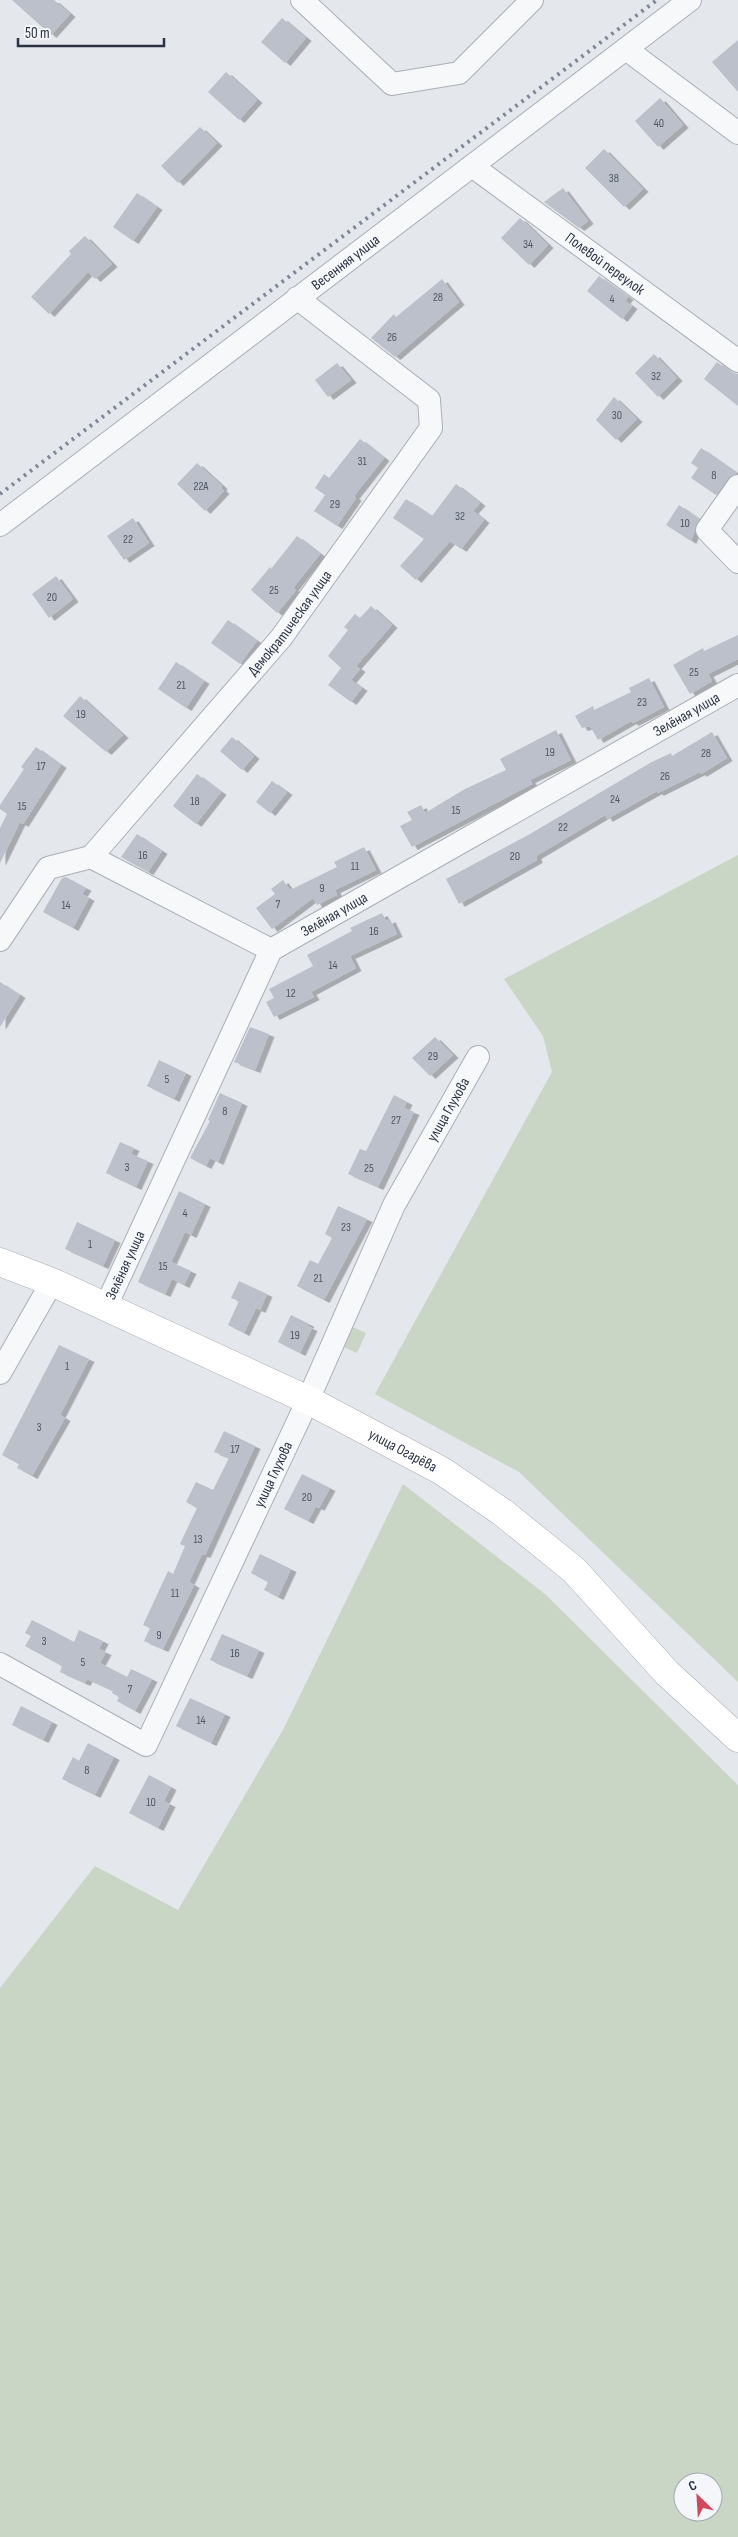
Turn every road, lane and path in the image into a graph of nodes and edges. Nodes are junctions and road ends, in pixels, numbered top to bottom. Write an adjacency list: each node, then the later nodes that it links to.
1 (302, 0): 2 (street)
2 (532, 0)
3 (690, 0): 4 (street, Весенняя улица)
4 (626, 49): 5 (street); 6 (street, Весенняя улица)
5 (738, 132)
6 (472, 166): 7 (street, Весенняя улица); 8 (street, Полевой переулок)
7 (296, 298): 10 (street, Весенняя улица); 13 (street, Демократическая улица)
8 (738, 361)
9 (738, 486): 11 (street)
10 (0, 525)
11 (738, 562)
12 (738, 685): 15 (street, Зелёная улица)
13 (91, 857): 14 (street); 15 (street)
14 (0, 940)
15 (271, 950): 19 (street, Зелёная улица)
16 (478, 1057): 21 (street, улица Глухова)
17 (0, 1262): 18 (main road, улица Огарёва)
18 (52, 1282): 19 (main road, улица Огарёва); 20 (street)
19 (106, 1306): 21 (main road, улица Огарёва)
20 (0, 1373)
21 (308, 1400): 22 (street, улица Глухова); 23 (main road, улица Огарёва)
22 (0, 1664)
23 (738, 1738)

